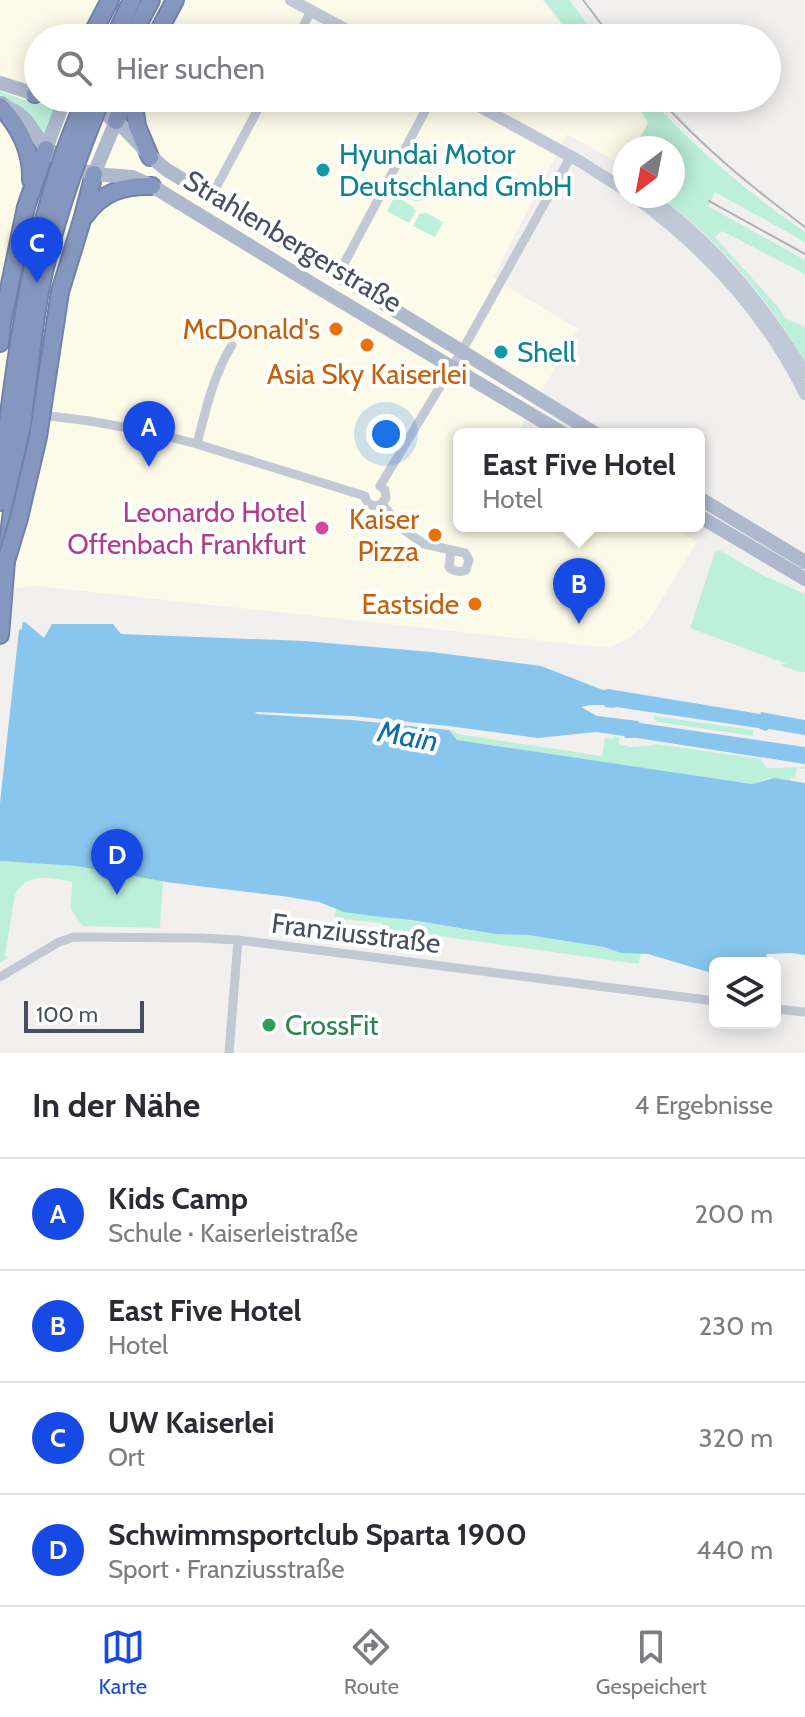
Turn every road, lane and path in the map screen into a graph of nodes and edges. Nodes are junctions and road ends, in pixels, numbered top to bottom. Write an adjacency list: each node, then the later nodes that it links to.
1 (110, 0): 7 (highway)
2 (132, 0): 8 (highway)
3 (151, 0): 9 (highway)
4 (175, 0): 10 (highway)
5 (291, 0): 6 (main road)
6 (311, 11): 11 (street); 12 (main road)
7 (97, 24)
8 (121, 24)
9 (138, 24)
10 (162, 24)
11 (304, 24)
12 (336, 24)
13 (0, 83): 14 (main road)
14 (24, 90)
15 (0, 104): 27 (main road, Strahlenbergerstraße); 34 (highway)
16 (56, 112): 27 (main road)
17 (80, 112): 53 (highway, bridge)
18 (97, 112): 58 (highway, bridge)
19 (100, 112): 26 (main road, Strahlenbergerstraße)
20 (120, 112): 26 (highway)
21 (135, 112): 29 (highway)
22 (257, 112): 35 (street)
23 (425, 112): 39 (street)
24 (491, 112): 28 (main road)
25 (500, 112): 28 (main road)
26 (116, 121): 29 (main road, Strahlenbergerstraße); 30 (main road)
27 (46, 149): 30 (main road, Strahlenbergerstraße); 34 (highway)
28 (572, 153): 31 (main road); 32 (main road); 43 (street)
29 (150, 157): 35 (main road, Strahlenbergerstraße)
30 (94, 174): 33 (main road, Strahlenbergerstraße); 38 (highway)
31 (613, 174)
32 (613, 182)
33 (152, 186): 38 (highway); 40 (main road, Strahlenbergerstraße)
34 (31, 190): 41 (highway)
35 (211, 197): 39 (main road, Strahlenbergerstraße)
36 (649, 208): 46 (main road)
37 (663, 208): 45 (main road)
38 (82, 220): 58 (highway, bridge)
39 (338, 275): 40 (main road); 43 (main road, Strahlenbergerstraße)
40 (317, 287): 44 (main road, Strahlenbergerstraße)
41 (0, 343)
42 (232, 345): 50 (street)
43 (461, 352): 44 (street); 49 (main road, Strahlenbergerstraße)
44 (452, 368): 48 (main road, Strahlenbergerstraße); 51 (street)
45 (805, 373)
46 (805, 394)
47 (0, 410): 50 (street)
48 (554, 428)
49 (586, 428)
50 (197, 444): 52 (street)
51 (380, 486): 52 (street); 55 (street)
52 (365, 496): 55 (street)
53 (0, 502)
54 (705, 502): 59 (main road)
55 (382, 504): 57 (street)
56 (705, 520): 60 (main road)
57 (451, 550)
58 (6, 561): 61 (highway)
59 (805, 562)
60 (805, 579)
61 (0, 635)
62 (238, 940): 63 (street, Franziusstraße); 64 (street, Franziusstraße); 67 (street)
63 (0, 977)
64 (709, 1000)
65 (781, 1010): 66 (street)
66 (805, 1012)
67 (229, 1053)

